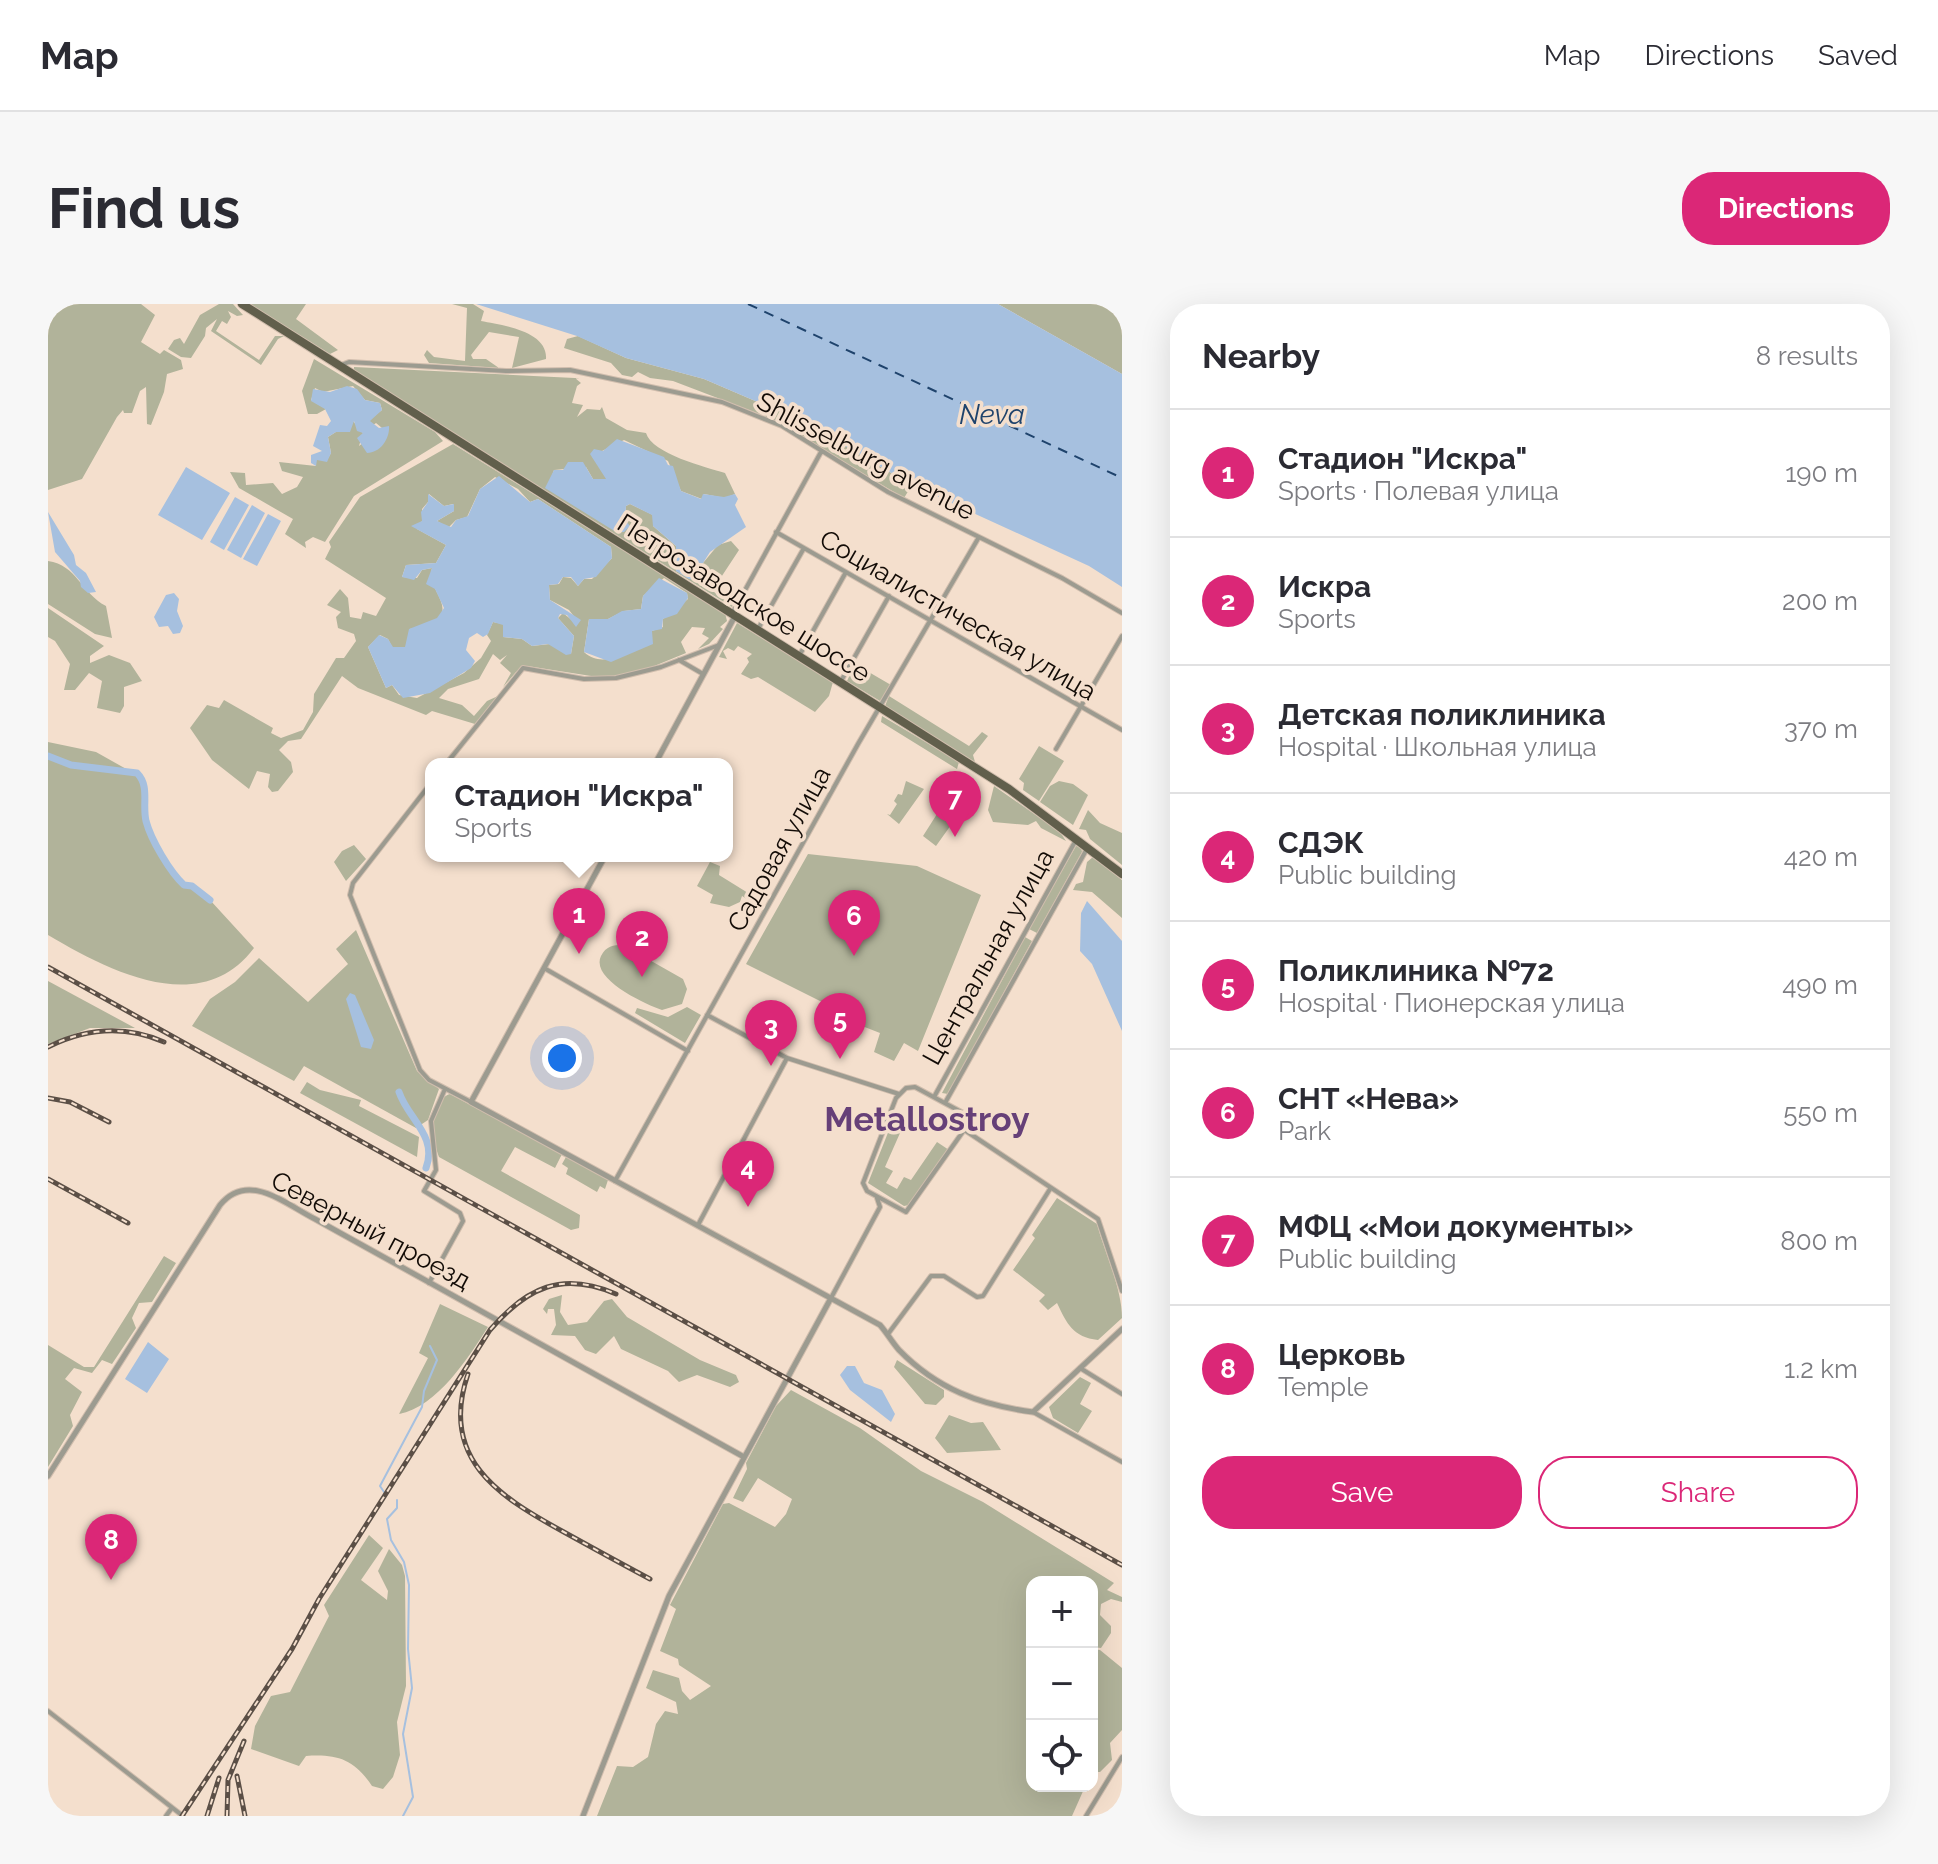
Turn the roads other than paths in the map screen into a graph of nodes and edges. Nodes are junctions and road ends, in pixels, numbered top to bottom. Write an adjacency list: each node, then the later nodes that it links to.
1 (242, 304): 2 (main road, Петрозаводское шоссе)
2 (339, 366): 3 (street, Shlisselburg avenue); 10 (main road, Петрозаводское шоссе)
3 (821, 452): 4 (street); 5 (street, Shlisselburg avenue)
4 (776, 532): 6 (street, Социалистическая улица); 10 (street)
5 (979, 537): 9 (street, Shlisselburg avenue); 11 (street, Садовая улица)
6 (804, 548): 7 (street, Социалистическая улица); 12 (street)
7 (846, 572): 8 (street, Социалистическая улица); 15 (street)
8 (889, 596): 11 (street, Социалистическая улица); 18 (street)
9 (1122, 613)
10 (733, 615): 12 (main road, Петрозаводское шоссе); 14 (street)
11 (931, 621): 19 (street, Социалистическая улица); 20 (street, Садовая улица)
12 (757, 630): 15 (main road, Петрозаводское шоссе)
13 (1122, 636): 19 (street)
14 (719, 645): 16 (street); 17 (street)
15 (799, 656): 18 (main road, Петрозаводское шоссе)
16 (679, 660): 17 (street); 23 (street)
17 (703, 674): 24 (street)
18 (841, 682): 20 (main road, Петрозаводское шоссе)
19 (1080, 706): 21 (street, Социалистическая улица); 22 (street)
20 (879, 707): 26 (main road, Петрозаводское шоссе); 33 (street, Садовая улица)
21 (1122, 730)
22 (1056, 749)
23 (451, 758)
24 (658, 758)
25 (425, 791): 36 (street)
26 (1077, 837): 27 (main road, Петрозаводское шоссе); 30 (street, Центральная улица)
27 (1088, 846): 29 (main road, Петрозаводское шоссе); 31 (street, Центральная улица)
28 (602, 862): 32 (street)
29 (1122, 874)
30 (1025, 931): 31 (street); 38 (street, Центральная улица)
31 (1037, 937): 40 (street, Центральная улица)
32 (544, 968): 34 (street); 39 (street)
33 (707, 1015): 34 (street, Садовая улица); 35 (street)
34 (688, 1051): 42 (street, Садовая улица)
35 (787, 1058): 37 (street); 47 (street)
36 (445, 1089): 39 (street); 48 (street)
37 (899, 1094): 38 (street, Центральная улица); 44 (street)
38 (934, 1097): 40 (street, Центральная улица)
39 (471, 1102): 42 (street)
40 (945, 1103): 41 (street, Центральная улица)
41 (966, 1131): 43 (street); 45 (street)
42 (615, 1181): 47 (street)
43 (1050, 1189): 49 (street); 52 (street)
44 (877, 1197): 45 (street); 46 (street)
45 (893, 1206): 46 (street)
46 (880, 1207): 50 (street)
47 (698, 1226): 50 (street)
48 (429, 1283): 56 (street, Северный проезд); 58 (street, Северный проезд)
49 (1122, 1291)
50 (831, 1298): 52 (street); 56 (street)
51 (1122, 1329): 53 (street)
52 (888, 1334): 55 (street)
53 (1079, 1368): 54 (street); 55 (street)
54 (1122, 1394)
55 (1033, 1412): 57 (street)
56 (744, 1457): 64 (street)
57 (1122, 1462)
58 (48, 1476)
59 (48, 1711): 61 (street)
60 (1122, 1757): 65 (street)
61 (171, 1809): 62 (street); 63 (street)
62 (166, 1816)
63 (183, 1816)
64 (583, 1816)
65 (1086, 1816)

